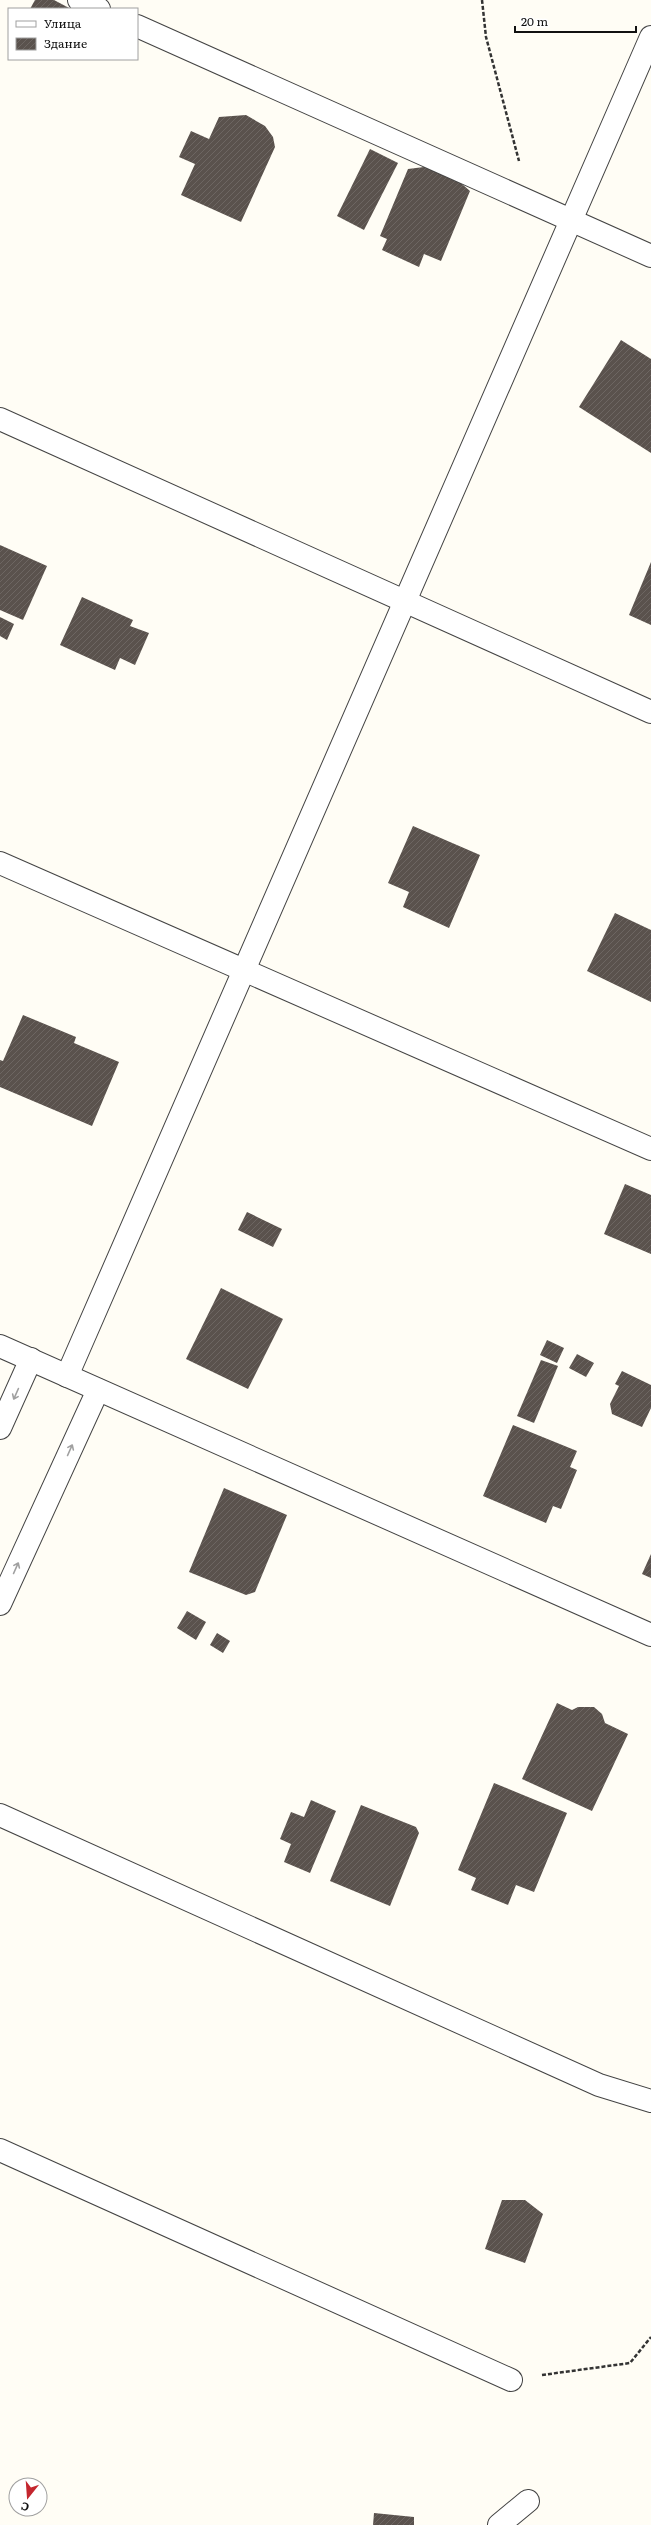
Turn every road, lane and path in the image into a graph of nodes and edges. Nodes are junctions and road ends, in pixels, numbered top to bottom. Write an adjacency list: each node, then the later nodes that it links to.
1 (79, 0): 3 (street)
2 (482, 0): 6 (path)
3 (98, 8)
4 (138, 26): 6 (street)
5 (651, 37): 7 (street)
6 (530, 202): 7 (street)
7 (571, 220): 8 (street); 10 (street)
8 (651, 256)
9 (0, 419): 10 (street)
10 (405, 602): 11 (street); 13 (street)
11 (651, 712)
12 (0, 863): 13 (street)
13 (244, 970): 14 (street); 17 (street)
14 (651, 1149)
15 (0, 1346): 16 (street)
16 (31, 1359): 17 (street); 19 (street, one-way to 19)
17 (67, 1376): 18 (street)
18 (98, 1390): 20 (street, one-way to 18); 21 (street)
19 (0, 1428)
20 (0, 1604)
21 (651, 1635)
22 (0, 1815): 23 (street)
23 (651, 2101)
24 (0, 2150): 26 (street)
25 (651, 2337): 26 (path)
26 (511, 2380)
27 (528, 2501): 28 (street)
28 (499, 2525)

